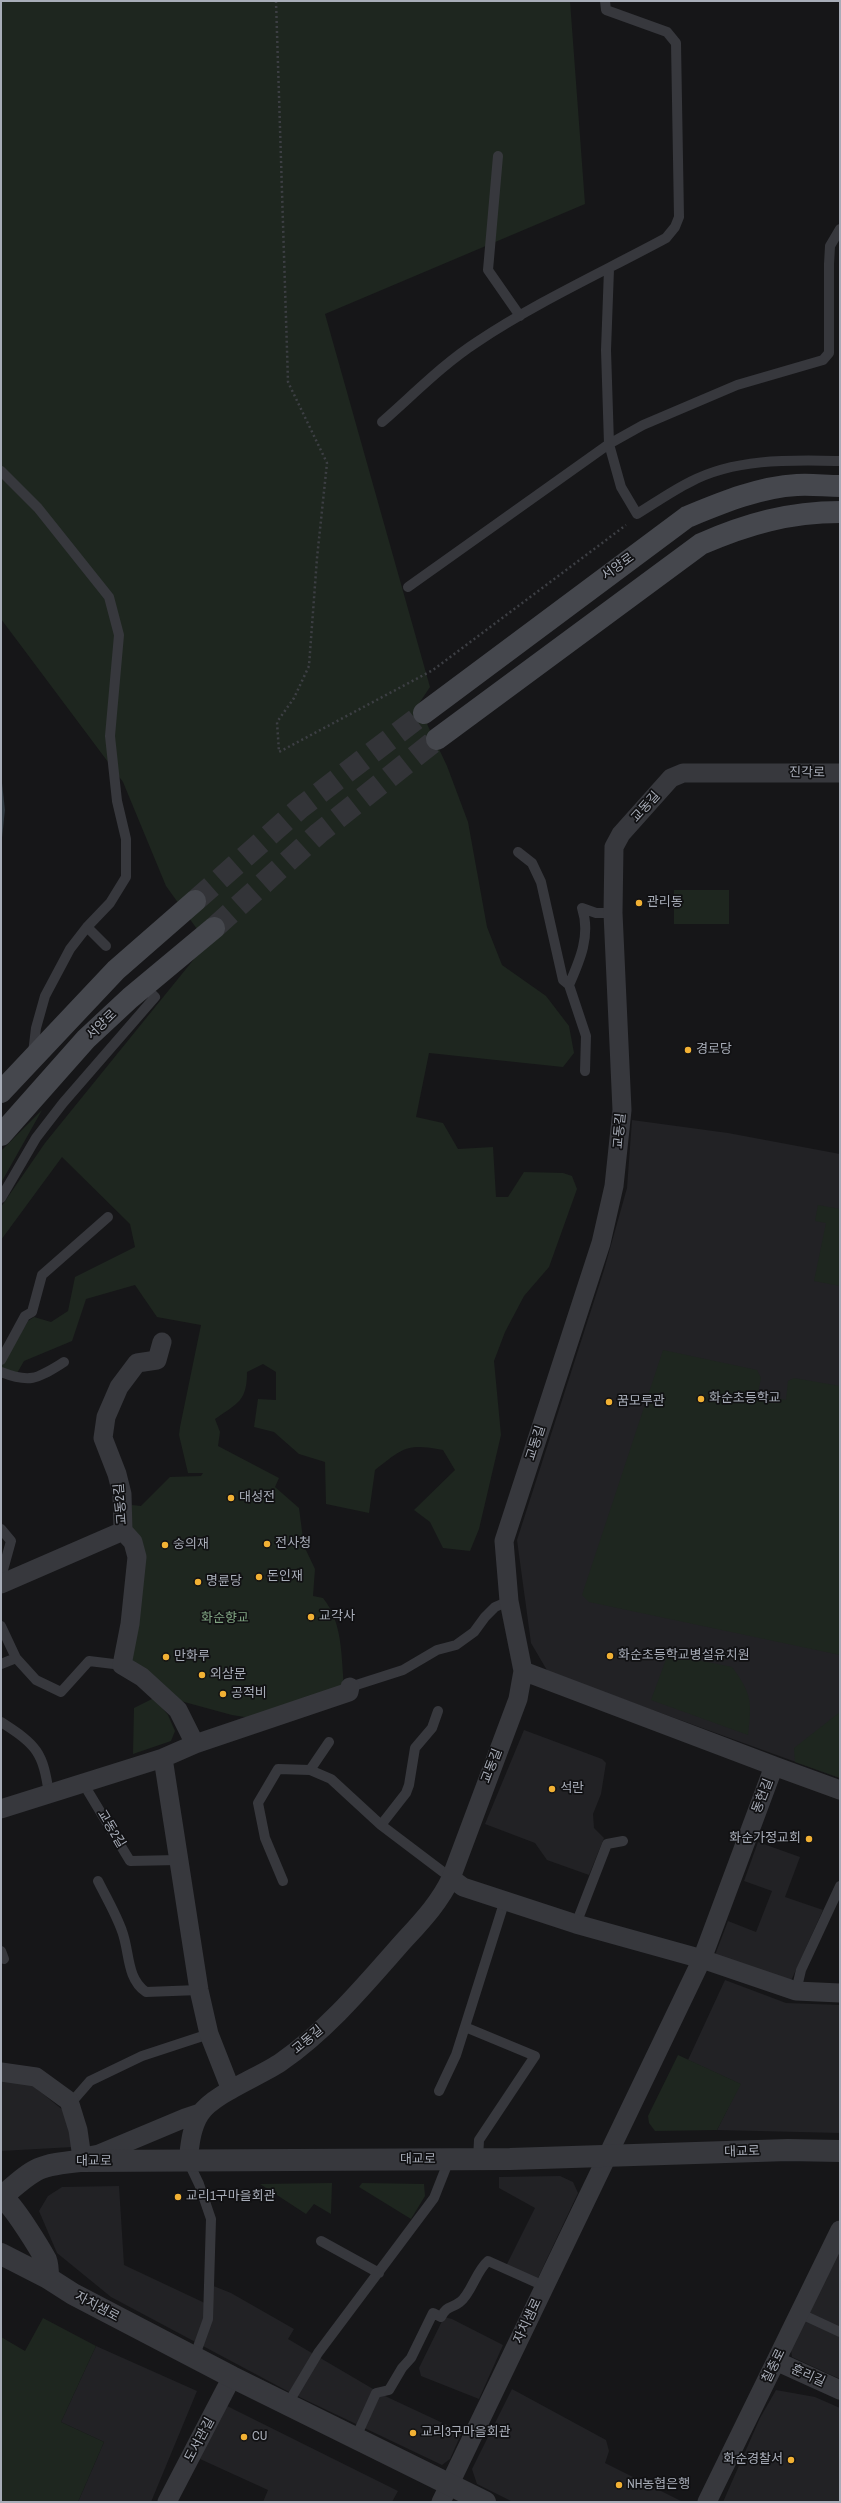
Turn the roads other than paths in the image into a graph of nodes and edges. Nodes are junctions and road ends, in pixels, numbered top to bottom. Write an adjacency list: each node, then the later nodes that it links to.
1 (605, 1): 4 (lane)
2 (498, 156): 5 (lane)
3 (840, 229): 7 (lane)
4 (609, 269): 5 (lane); 7 (lane)
5 (520, 316): 6 (lane)
6 (382, 422)
7 (610, 444): 8 (lane); 12 (lane)
8 (840, 461)
9 (1, 471): 20 (lane)
10 (840, 486): 13 (main road, 서양로)
11 (840, 512): 14 (main road)
12 (408, 587)
13 (424, 712)
14 (437, 739)
15 (774, 772): 16 (street, 진각로); 19 (street, 교동길)
16 (840, 773)
17 (518, 852): 23 (lane)
18 (195, 901): 25 (main road)
19 (613, 913): 23 (lane); 38 (street, 교동길)
20 (87, 927): 22 (lane); 25 (lane)
21 (214, 928): 28 (main road, 서양로)
22 (106, 946)
23 (569, 985): 26 (lane)
24 (147, 989): 29 (lane)
25 (33, 1057): 27 (main road)
26 (585, 1071)
27 (1, 1092)
28 (1, 1135)
29 (1, 1198)
30 (108, 1217): 32 (lane)
31 (162, 1342): 36 (street, 교동2길)
32 (1, 1360)
33 (64, 1362): 34 (lane)
34 (1, 1372)
35 (1, 1529): 37 (lane)
36 (123, 1531): 37 (street); 42 (street, 교동2길)
37 (2, 1577)
38 (509, 1601): 43 (street, 교동길); 44 (lane)
39 (1, 1626): 40 (lane)
40 (16, 1658): 41 (lane); 42 (lane)
41 (1, 1664)
42 (122, 1664): 48 (street)
43 (523, 1671): 50 (street); 59 (street, 교동길)
44 (350, 1688): 48 (street)
45 (438, 1711): 56 (lane)
46 (1, 1722): 54 (lane)
47 (329, 1742): 51 (lane)
48 (195, 1744): 49 (street)
49 (163, 1758): 52 (street); 58 (street)
50 (774, 1766): 53 (street, 동헌길); 65 (street, 동헌길)
51 (310, 1770): 56 (lane); 61 (lane)
52 (83, 1783): 54 (street); 58 (lane, 교동2길)
53 (840, 1790)
54 (49, 1794): 55 (street)
55 (1, 1809)
56 (381, 1825): 59 (lane)
57 (623, 1842): 64 (lane)
58 (178, 1860): 66 (street)
59 (451, 1878): 63 (street); 72 (street, 교동길)
60 (98, 1881): 66 (lane)
61 (283, 1881)
62 (840, 1886): 67 (lane)
63 (505, 1900): 64 (street); 69 (lane)
64 (576, 1924): 65 (street)
65 (702, 1959): 67 (street); 77 (street, 동헌길)
66 (200, 1990): 70 (street)
67 (796, 1991): 68 (street)
68 (840, 1993)
69 (465, 2027): 73 (lane); 78 (lane)
70 (209, 2034): 72 (street); 74 (lane)
71 (1, 2072): 74 (street)
72 (231, 2090): 75 (street, 교동길)
73 (439, 2091)
74 (70, 2104): 79 (street)
75 (200, 2113): 79 (street, 교동길); 81 (street)
76 (840, 2152): 77 (street, 대교로)
77 (606, 2158): 78 (street, 대교로); 88 (street, 자치샘로)
78 (478, 2159): 80 (street, 대교로)
79 (81, 2160): 81 (street, 대교로); 82 (street, 대교로)
80 (449, 2160): 81 (street, 대교로); 86 (lane)
81 (188, 2161): 91 (lane)
82 (3, 2200): 87 (street)
83 (840, 2230): 89 (street, 칠충로)
84 (321, 2241): 86 (lane)
85 (1, 2254): 87 (street, 자치샘로)
86 (379, 2273): 95 (lane)
87 (48, 2278): 91 (street, 자치샘로)
88 (544, 2286): 96 (lane); 97 (street, 자치샘로)
89 (800, 2313): 90 (lane); 92 (street, 칠충로)
90 (840, 2332)
91 (194, 2358): 93 (street, 자치샘로)
92 (776, 2361): 94 (street, 훈리길); 101 (street, 칠충로)
93 (232, 2378): 95 (street, 자치샘로); 98 (street, 도서관길)
94 (840, 2390)
95 (287, 2405): 96 (street, 자치샘로)
96 (356, 2437): 97 (street, 자치샘로)
97 (446, 2493): 100 (street, 자치샘로)
98 (177, 2494): 99 (street, 도서관길)
99 (167, 2502)
100 (485, 2502)
101 (707, 2502)

